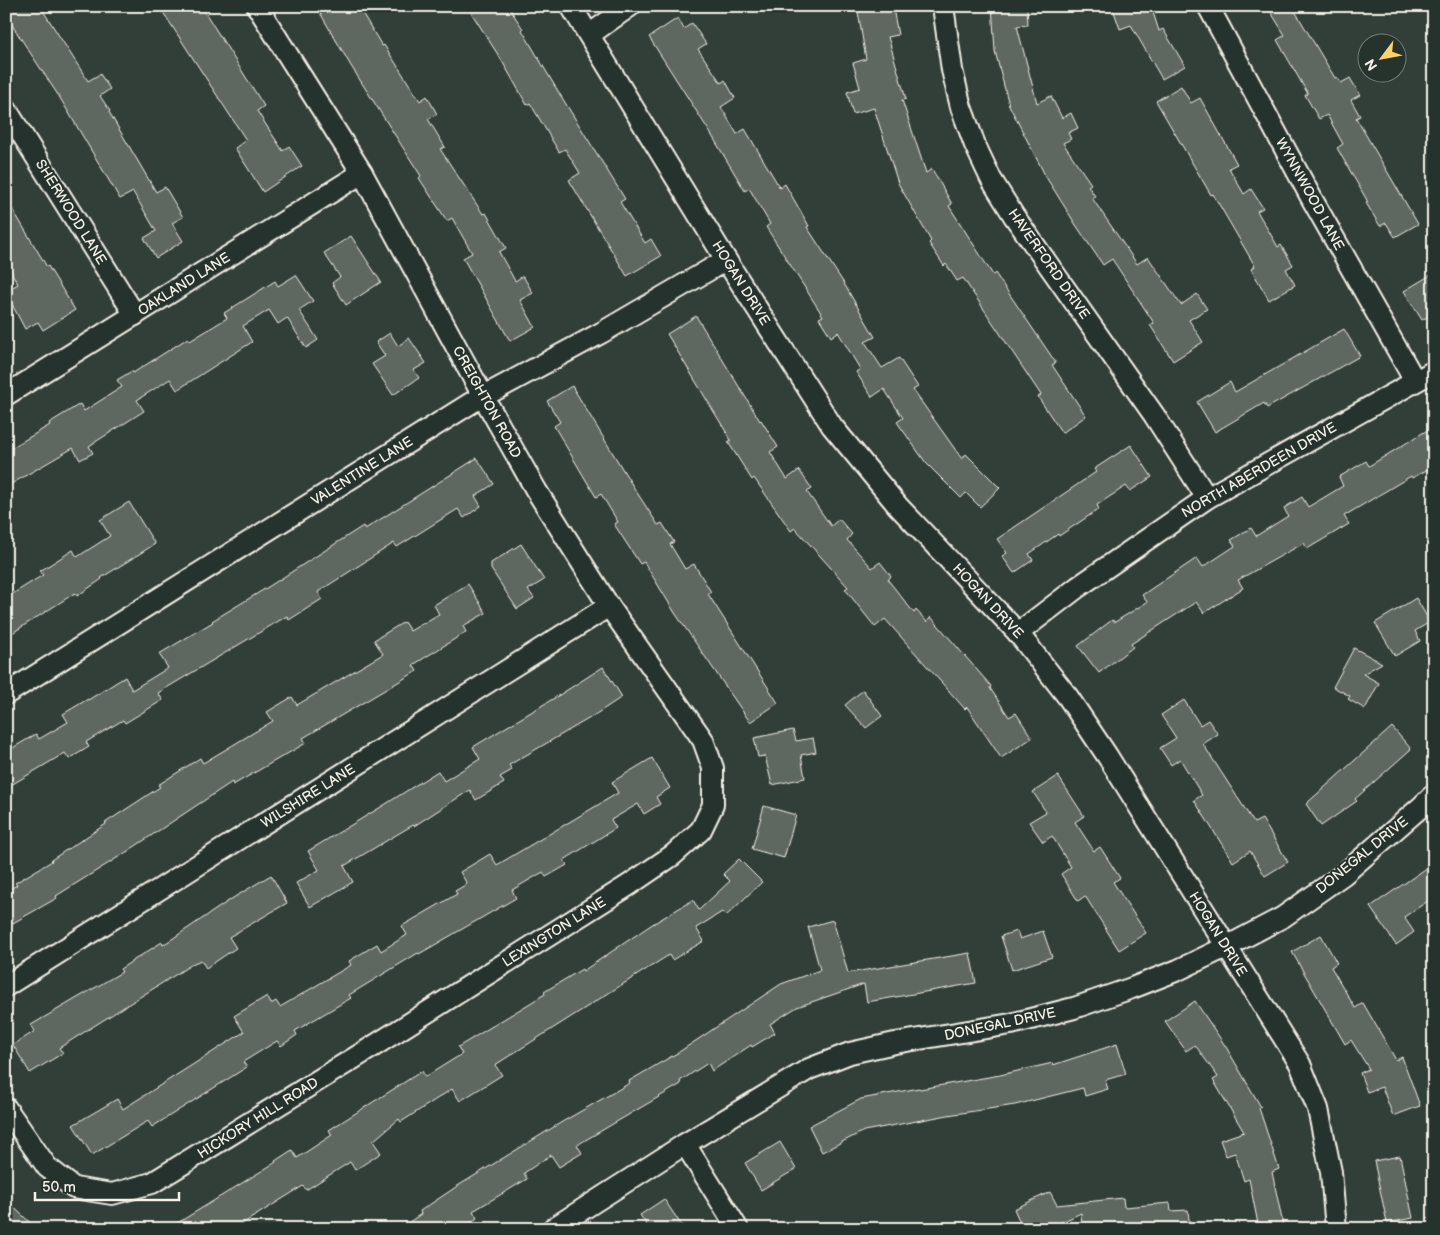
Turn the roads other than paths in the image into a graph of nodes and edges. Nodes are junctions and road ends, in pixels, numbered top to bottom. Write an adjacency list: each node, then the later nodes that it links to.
1 (257, 6): 8 (street, CREIGHTON ROAD)
2 (571, 6): 6 (street, HOGAN DRIVE)
3 (630, 6): 6 (street)
4 (943, 6): 15 (street, HAVERFORD DRIVE)
5 (1208, 6): 12 (street, WYNNWOOD LANE)
6 (589, 35): 9 (street, HOGAN DRIVE)
7 (6, 109): 10 (street, SHERWOOD LANE)
8 (362, 172): 10 (street, OAKLAND LANE); 14 (street, CREIGHTON ROAD)
9 (726, 260): 14 (street, VALENTINE LANE); 17 (street, HOGAN DRIVE)
10 (135, 315): 13 (street, OAKLAND LANE)
11 (1434, 371): 12 (street, NORTH ABERDEEN DRIVE)
12 (1415, 381): 15 (street, NORTH ABERDEEN DRIVE)
13 (6, 395)
14 (483, 396): 16 (street, CREIGHTON ROAD); 18 (street, VALENTINE LANE)
15 (1207, 498): 17 (street, NORTH ABERDEEN DRIVE)
16 (609, 606): 19 (street, CREIGHTON ROAD); 22 (street, WILSHIRE LANE)
17 (1018, 633): 21 (street, HOGAN DRIVE)
18 (6, 694)
19 (713, 794): 23 (street, LEXINGTON LANE)
20 (1434, 794): 21 (street, DONEGAL DRIVE)
21 (1226, 947): 25 (street, DONEGAL DRIVE); 28 (street, HOGAN DRIVE)
22 (6, 986)
23 (369, 1049): 24 (street, HICKORY HILL ROAD)
24 (6, 1108)
25 (685, 1144): 26 (street, DONEGAL DRIVE); 27 (street)
26 (552, 1229)
27 (738, 1229)
28 (1336, 1229)

